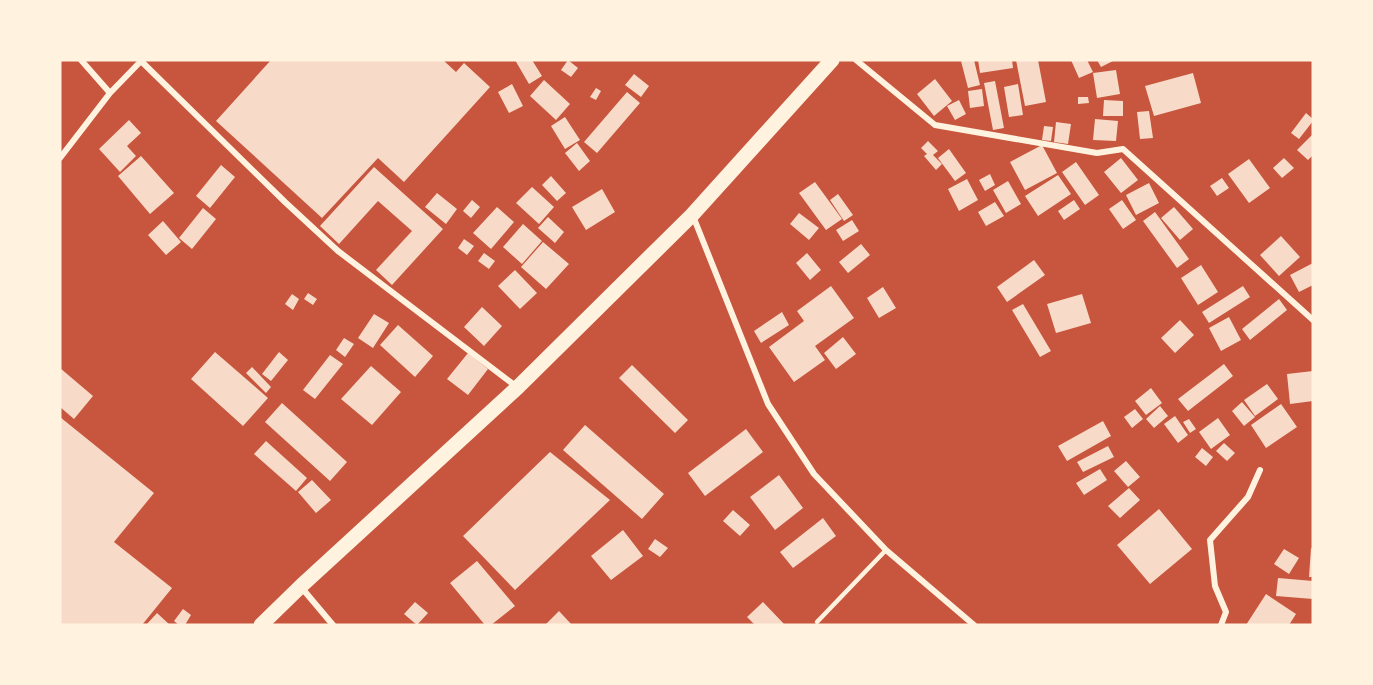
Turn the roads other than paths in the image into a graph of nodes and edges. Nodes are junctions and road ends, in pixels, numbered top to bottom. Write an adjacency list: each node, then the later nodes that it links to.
1 (81, 60): 5 (street)
2 (832, 60): 7 (main road)
3 (856, 60): 8 (street)
4 (142, 61): 5 (street); 9 (street)
5 (110, 93): 6 (street)
6 (60, 158)
7 (692, 215): 9 (main road); 11 (street)
8 (1313, 320)
9 (518, 387): 12 (main road)
10 (1260, 470): 17 (street)
11 (886, 550): 13 (lane); 16 (street)
12 (301, 586): 14 (main road); 15 (street)
13 (818, 622)
14 (261, 625)
15 (333, 625)
16 (974, 625)
17 (1221, 625)

